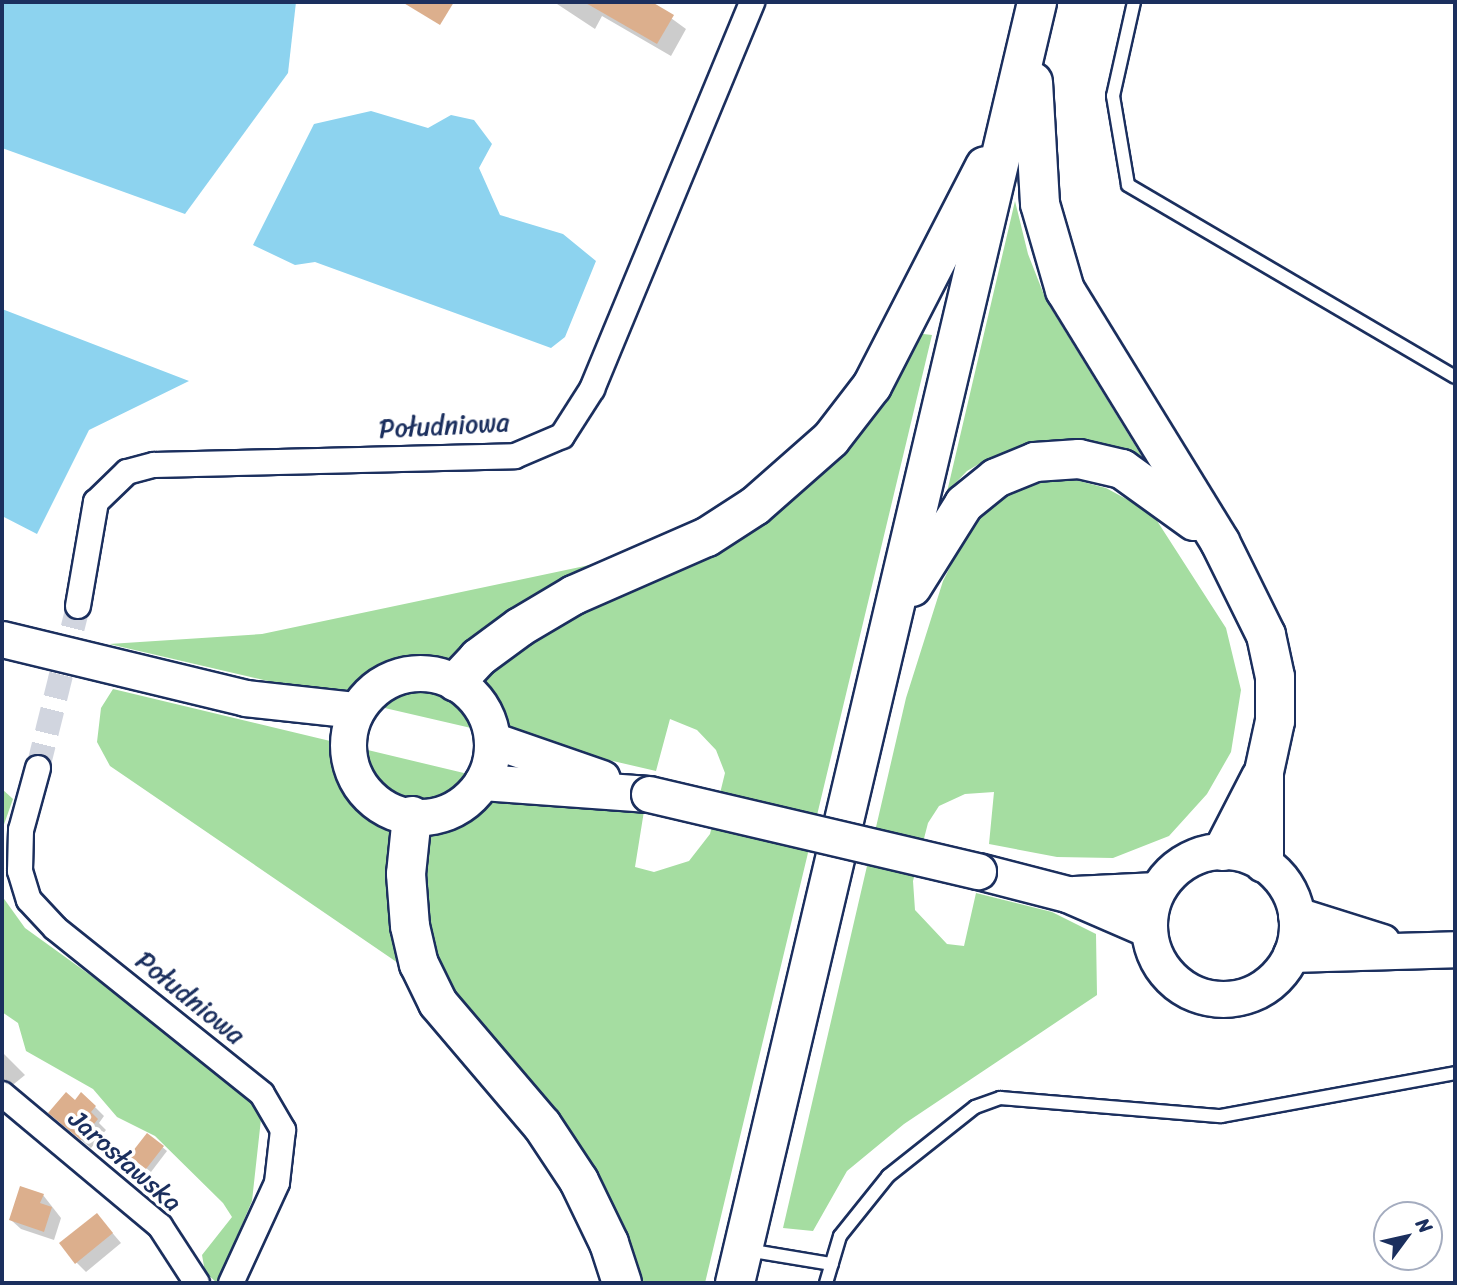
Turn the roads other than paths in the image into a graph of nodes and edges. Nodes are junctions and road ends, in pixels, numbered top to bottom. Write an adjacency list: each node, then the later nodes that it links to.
1 (752, 2): 7 (street, Południowa)
2 (1133, 2): 5 (lane)
3 (1035, 13): 4 (main road); 6 (main road)
4 (1011, 114): 8 (main road); 10 (main road)
5 (1455, 377)
6 (1220, 542): 8 (main road); 16 (main road)
7 (78, 606)
8 (891, 624): 32 (main road)
9 (2, 639): 11 (main road)
10 (456, 682): 12 (main road); 13 (main road)
11 (245, 698): 12 (main road); 14 (main road)
12 (356, 710): 14 (main road)
13 (492, 740): 17 (main road); 18 (main road)
14 (348, 745): 19 (main road)
15 (38, 768): 34 (street, Południowa)
16 (1264, 772): 20 (main road); 21 (main road)
17 (482, 782): 18 (main road); 19 (main road)
18 (649, 794): 23 (main road, bridge)
19 (412, 816): 35 (main road)
20 (1223, 851): 21 (main road); 22 (main road)
21 (1264, 863): 24 (main road)
22 (1157, 890): 23 (main road); 25 (main road)
23 (1067, 894): 25 (main road)
24 (1296, 915): 26 (main road); 28 (main road)
25 (1148, 929): 28 (main road)
26 (1406, 949): 27 (main road); 28 (main road)
27 (1455, 949)
28 (1291, 954)
29 (1455, 1073): 31 (lane)
30 (2, 1094): 33 (street, Jarosławska)
31 (832, 1264): 32 (lane); 36 (lane)
32 (739, 1266)
33 (197, 1283)
34 (231, 1283)
35 (622, 1283)
36 (827, 1283)

